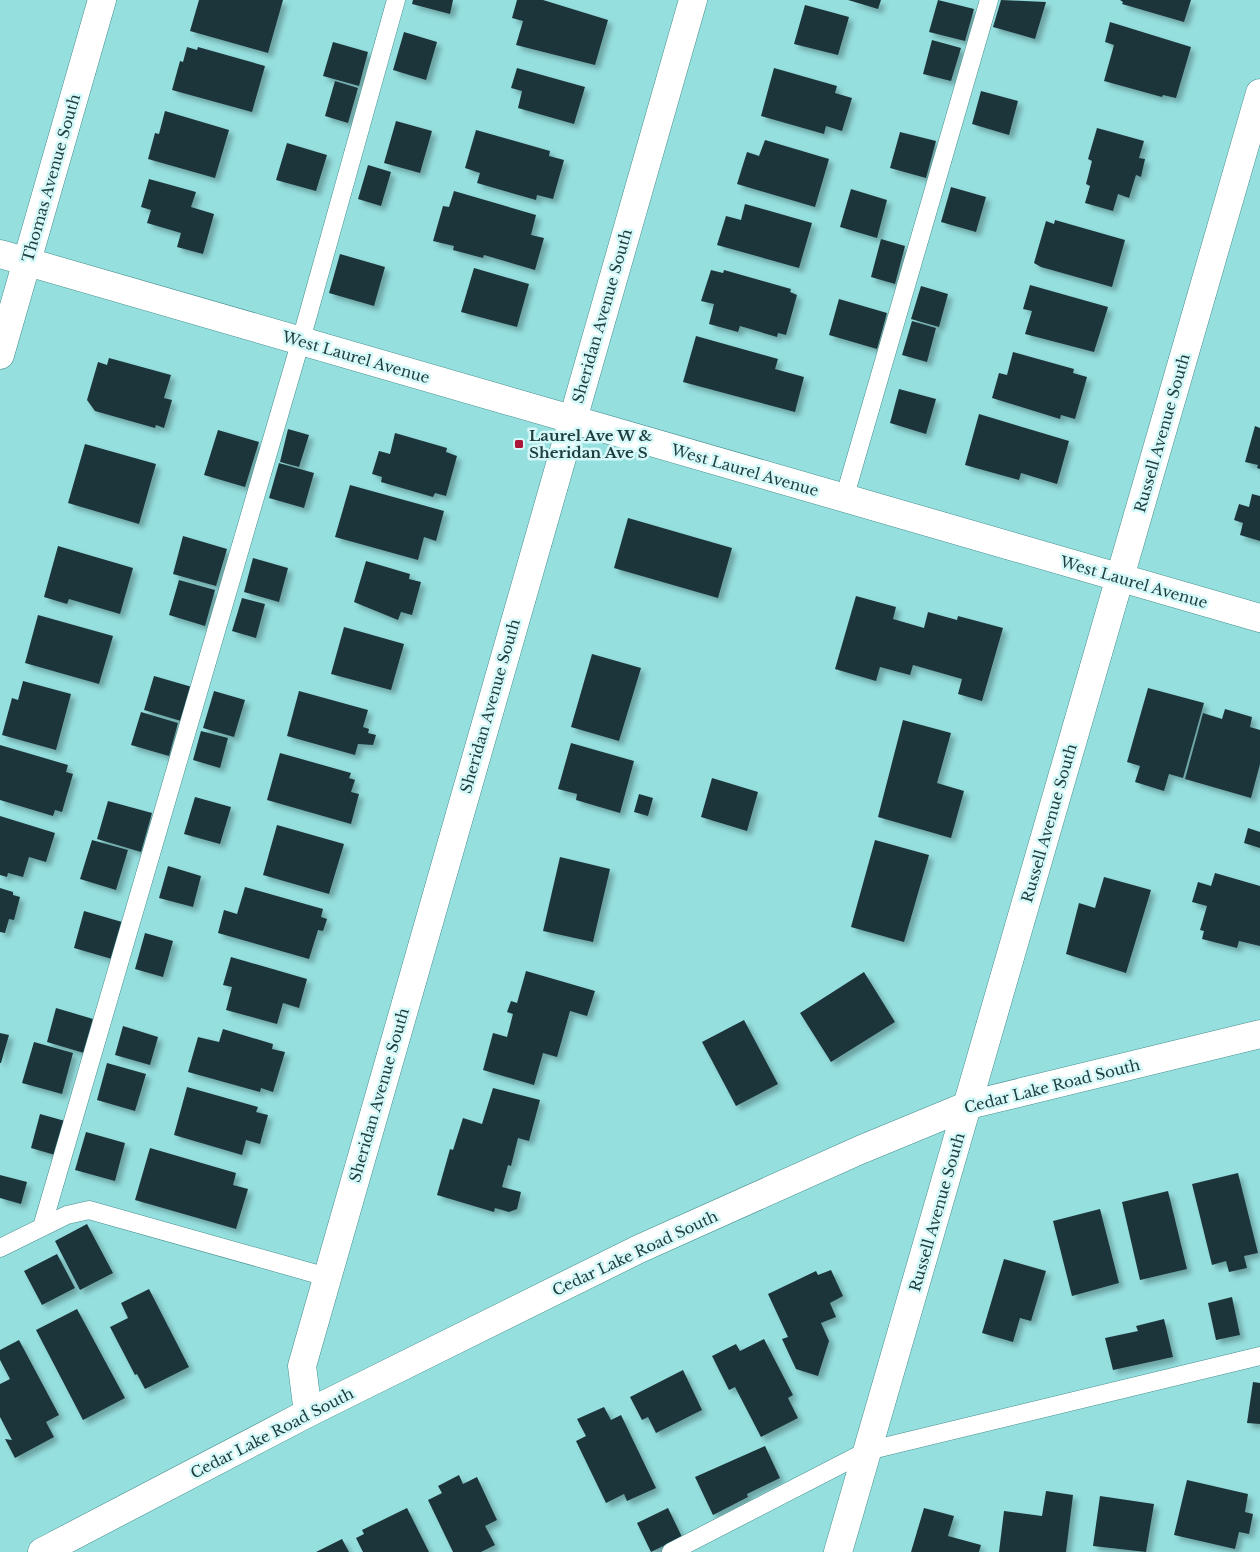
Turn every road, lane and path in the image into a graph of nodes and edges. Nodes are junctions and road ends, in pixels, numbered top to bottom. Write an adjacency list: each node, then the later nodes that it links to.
1 (102, 0): 7 (street, Thomas Avenue South)
2 (396, 0): 8 (lane)
3 (692, 0): 10 (street, Sheridan Avenue South)
4 (989, 0): 11 (lane)
5 (1260, 93): 12 (street, Russell Avenue South)
6 (0, 254): 7 (street, West Laurel Avenue)
7 (27, 261): 8 (street, West Laurel Avenue); 9 (street, Thomas Avenue South)
8 (300, 340): 10 (street, West Laurel Avenue); 16 (lane)
9 (0, 355)
10 (572, 419): 11 (street, West Laurel Avenue); 18 (street, Sheridan Avenue South)
11 (844, 499): 12 (street, West Laurel Avenue)
12 (1120, 578): 13 (street, West Laurel Avenue); 15 (street, Russell Avenue South)
13 (1260, 618)
14 (1260, 1034): 15 (street, Cedar Lake Road South)
15 (969, 1105): 20 (street, Cedar Lake Road South); 21 (street, Russell Avenue South)
16 (42, 1227): 17 (lane); 18 (lane)
17 (0, 1248)
18 (327, 1277): 20 (street, Sheridan Avenue South)
19 (1260, 1356): 21 (lane)
20 (308, 1413): 22 (street, Cedar Lake Road South)
21 (867, 1451): 23 (lane); 24 (street, Russell Avenue South)
22 (42, 1552)
23 (671, 1552)
24 (838, 1552)

